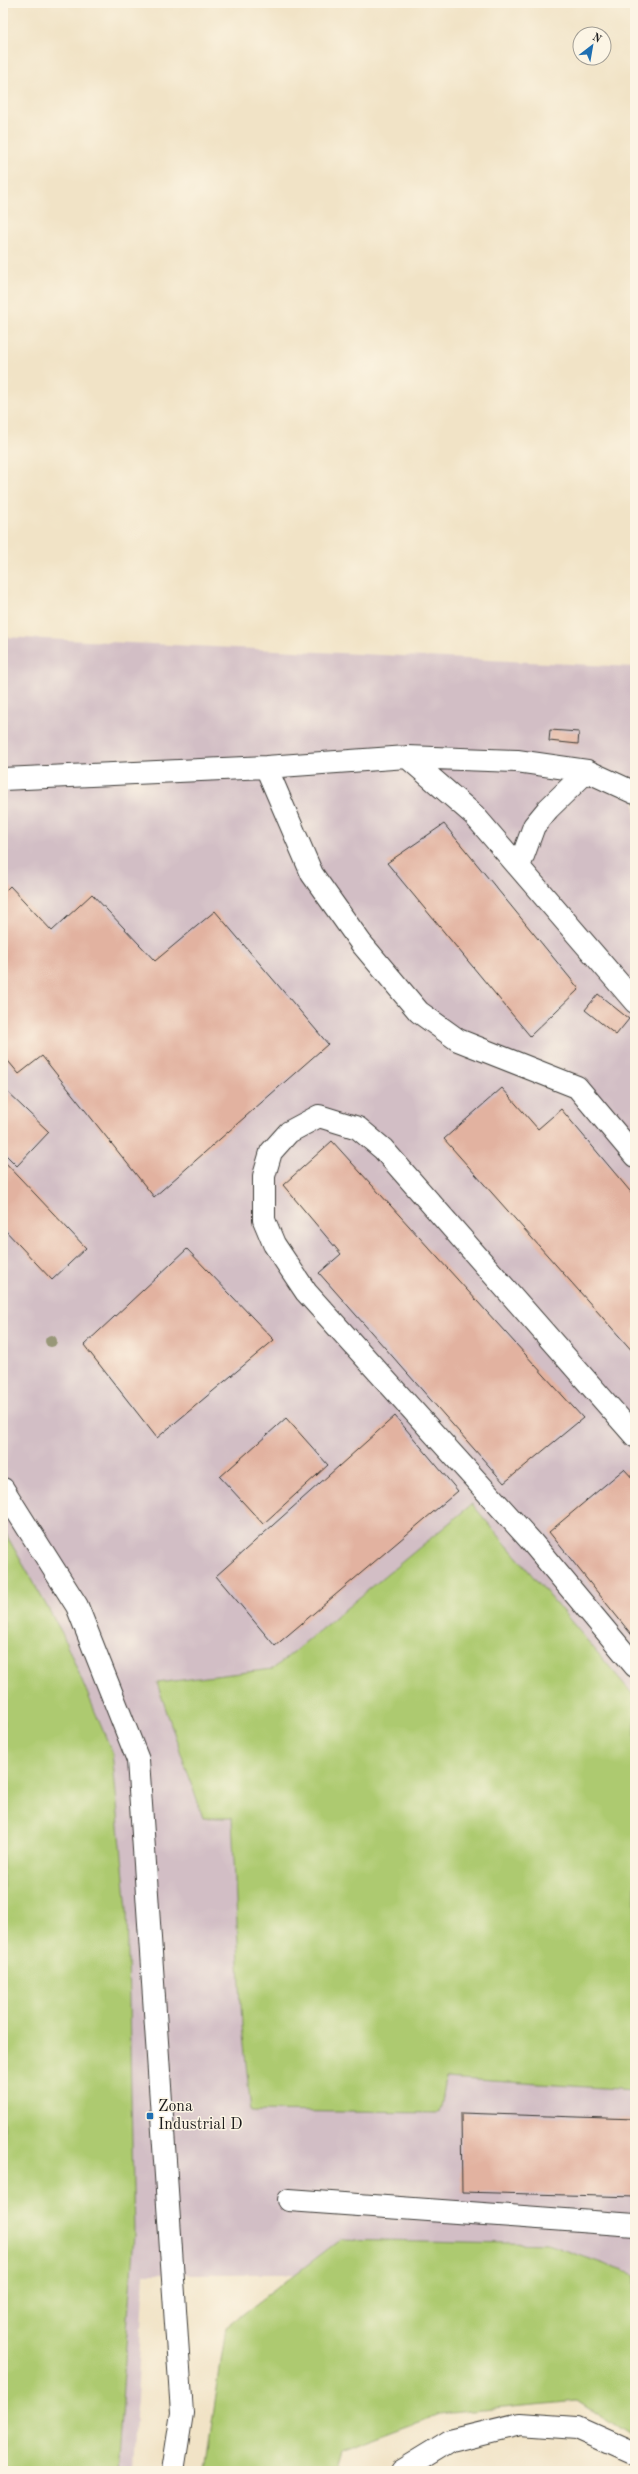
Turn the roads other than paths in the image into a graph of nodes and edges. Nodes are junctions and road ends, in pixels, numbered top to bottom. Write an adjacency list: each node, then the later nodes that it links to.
1 (408, 756): 2 (street); 3 (street); 6 (street)
2 (266, 767): 4 (street); 8 (street)
3 (588, 771): 5 (street); 6 (street)
4 (3, 779)
5 (635, 793)
6 (519, 867): 7 (street)
7 (635, 1002)
8 (635, 1156)
9 (635, 1436): 11 (street)
10 (3, 1489): 15 (street)
11 (635, 1666)
12 (289, 2200): 13 (street)
13 (635, 2226)
14 (635, 2454): 16 (street)
15 (173, 2471)
16 (401, 2471)

